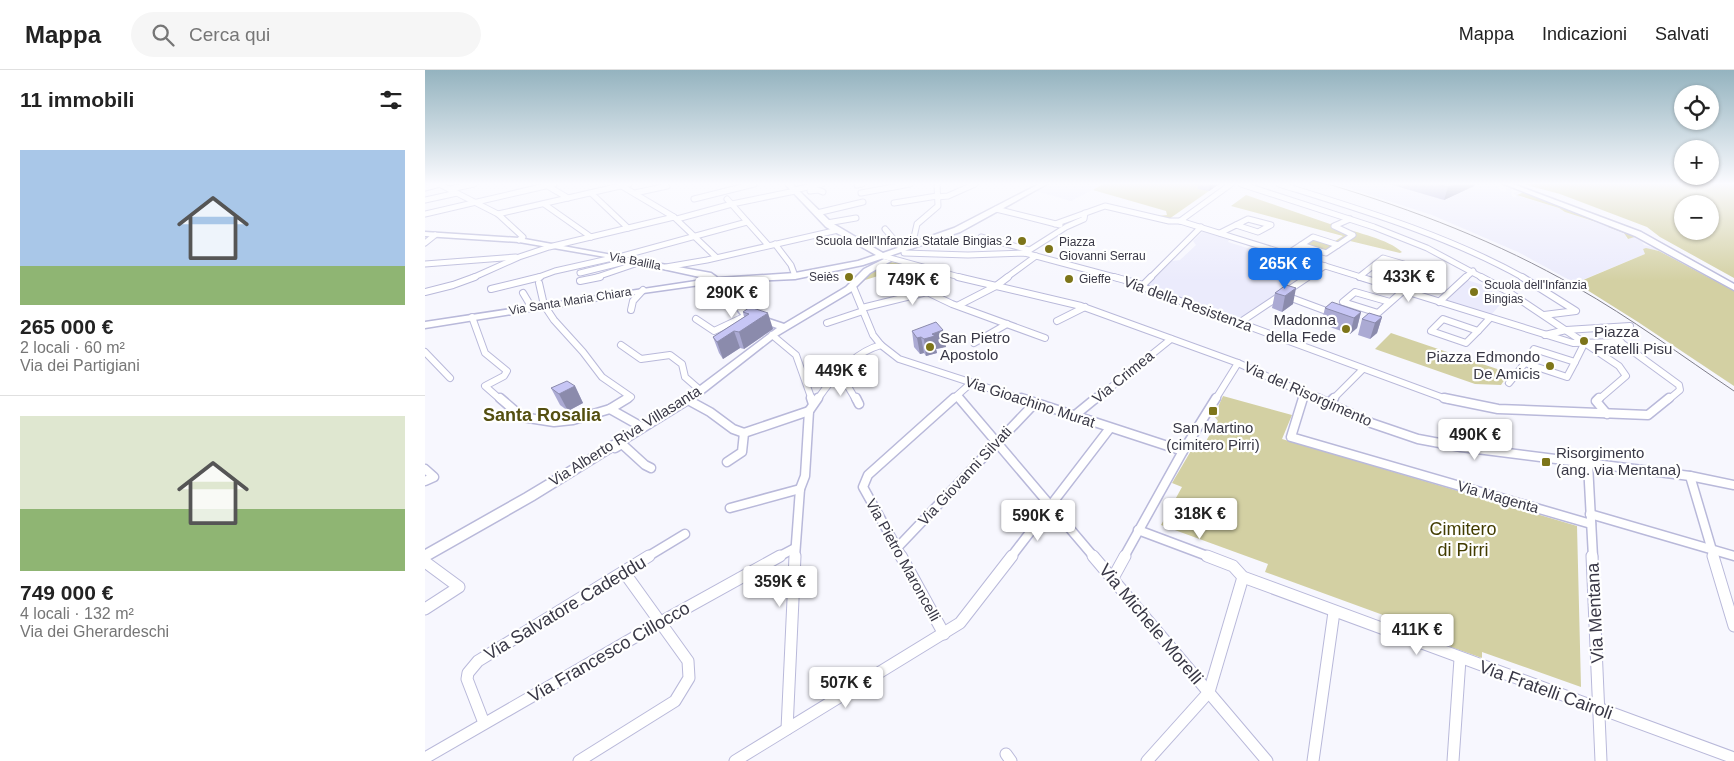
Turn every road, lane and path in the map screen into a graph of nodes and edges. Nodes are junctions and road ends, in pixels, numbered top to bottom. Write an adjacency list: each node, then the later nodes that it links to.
1 (500, 216): 40 (street)
2 (562, 216): 37 (street)
3 (616, 216): 31 (street)
4 (672, 216): 19 (street)
5 (682, 216): 19 (street)
6 (742, 216): 24 (street)
7 (820, 216): 25 (street)
8 (926, 216): 48 (street)
9 (983, 216): 42 (street)
10 (1025, 216): 26 (street)
11 (1076, 216): 26 (street)
12 (1084, 216): 28 (street)
13 (1149, 216): 23 (street)
14 (1187, 216): 23 (street)
15 (1342, 216): 21 (street)
16 (1381, 216): 22 (street)
17 (1591, 216): 74 (street)
18 (1602, 216): 70 (street)
19 (675, 218): 31 (street); 39 (street)
20 (856, 218): 25 (street)
21 (1350, 219): 30 (street); 45 (street)
22 (1390, 219): 30 (street); 91 (street)
23 (1180, 221): 29 (street)
24 (747, 222): 39 (street); 47 (street)
25 (827, 223): 33 (street)
26 (1055, 224): 28 (street)
27 (1235, 225): 27 (street); 34 (street)
28 (1066, 227): 50 (street)
29 (1201, 227): 34 (street); 72 (street)
30 (1374, 227): 64 (street)
31 (628, 228): 37 (street)
32 (885, 229): 49 (street)
33 (837, 230): 43 (street); 56 (street)
34 (1220, 233): 51 (street)
35 (425, 234): 36 (street, Via Balilla)
36 (435, 234): 40 (street, Via Balilla); 41 (street)
37 (591, 236): 46 (street)
38 (981, 236): 50 (street, Via della Resistenza)
39 (694, 237): 54 (street); 55 (street)
40 (519, 240): 46 (street, Via Balilla)
41 (425, 242)
42 (925, 242): 48 (street); 49 (street)
43 (775, 244): 47 (street); 66 (street)
44 (1300, 245): 45 (street); 45 (street); 51 (street)
45 (1338, 245)
46 (551, 246): 52 (street); 54 (street, Via Balilla)
47 (768, 246): 55 (street)
48 (912, 246): 49 (street)
49 (904, 251): 50 (street); 56 (street)
50 (1027, 251): 53 (street, Via della Resistenza)
51 (1287, 254): 61 (street)
52 (521, 256): 59 (street); 79 (street)
53 (1036, 256): 72 (street, Via della Resistenza); 73 (street)
54 (618, 257): 57 (street, Via Balilla); 76 (street)
55 (716, 258): 62 (street)
56 (887, 258): 60 (street); 73 (street, Via del Risorgimento)
57 (632, 260): 58 (street, Via Balilla); 65 (street)
58 (641, 262): 62 (street, Via Balilla); 68 (street)
59 (425, 264)
60 (861, 266): 66 (street, Via Balilla); 75 (street, Via Alberto Riva Villasanta)
61 (1325, 266): 67 (street); 81 (street)
62 (665, 267): 69 (street, Via Balilla)
63 (1372, 267): 63 (street); 67 (street)
64 (1473, 271): 84 (street); 91 (street)
65 (580, 273)
66 (795, 276): 69 (street, Via Balilla)
67 (1359, 277): 78 (street)
68 (580, 281)
69 (716, 281): 77 (street, Via Santa Maria Chiara); 92 (street)
70 (1734, 281)
71 (539, 283): 85 (street)
72 (1143, 285): 97 (street, Via della Resistenza)
73 (996, 286): 86 (street); 88 (street, Via del Risorgimento)
74 (1734, 287)
75 (851, 288): 90 (street); 103 (street, Via Alberto Riva Villasanta)
76 (491, 289)
77 (643, 290): 85 (street, Via Santa Maria Chiara); 89 (street)
78 (1403, 291): 83 (street); 84 (street)
79 (425, 292)
80 (523, 293): 87 (street)
81 (1282, 294): 82 (street); 97 (street)
82 (1343, 302): 83 (street); 83 (street)
83 (1390, 302)
84 (1439, 302): 94 (street)
85 (544, 305): 87 (street, Via Santa Maria Chiara); 133 (street)
86 (959, 305): 90 (street); 100 (street)
87 (528, 308): 93 (street, Via Santa Maria Chiara)
88 (1085, 308): 96 (street); 110 (street, Via del Risorgimento)
89 (631, 310)
90 (863, 310): 98 (street); 115 (street)
91 (1544, 315): 105 (street)
92 (751, 317): 95 (street); 102 (street); 103 (street)
93 (472, 318): 99 (street, Via Santa Maria Chiara); 133 (street)
94 (1490, 318): 106 (street); 108 (street)
95 (696, 319)
96 (1057, 321)
97 (1239, 322): 120 (street, Via della Resistenza)
98 (827, 323)
99 (425, 324)
100 (1007, 324): 109 (street); 112 (street)
101 (1630, 326): 104 (street)
102 (739, 327)
103 (784, 328): 107 (street, Via Alberto Riva Villasanta)
104 (1601, 328): 105 (street); 111 (street, Via della Resistenza)
105 (1566, 330): 108 (street); 113 (street)
106 (1478, 331): 106 (street)
107 (772, 335): 125 (street, Via Alberto Riva Villasanta); 132 (street)
108 (1545, 335): 113 (street)
109 (1045, 338)
110 (1171, 338): 119 (street, Via del Risorgimento); 135 (street, Via Crimea)
111 (1621, 342): 113 (street); 134 (street, Via della Resistenza)
112 (974, 343)
113 (1585, 344): 117 (street); 134 (street)
114 (621, 345): 125 (street)
115 (881, 345): 122 (street); 123 (street, Via Gioachino Murat)
116 (425, 352): 121 (street)
117 (1575, 362): 118 (street); 118 (street)
118 (1525, 363): 124 (street)
119 (1238, 364): 126 (street, Via del Risorgimento); 141 (street)
120 (1363, 369): 131 (street); 134 (street, Via della Resistenza)
121 (450, 378)
122 (832, 379): 129 (street); 132 (street)
123 (971, 383): 127 (street, Via Pietro Maroncelli); 130 (street, Via Gioachino Murat)
124 (1509, 383)
125 (700, 390): 128 (street, Via Alberto Riva Villasanta)
126 (1305, 393): 131 (street, Via del Risorgimento); 152 (street, Via Magenta)
127 (957, 396): 139 (street, Via Michele Morelli); 156 (street, Via Pietro Maroncelli)
128 (687, 400): 136 (street, Via Alberto Riva Villasanta); 138 (street)
129 (859, 404)
130 (1033, 404): 135 (street, Via Gioachino Murat); 139 (street, Via Giovanni Silvati)
131 (1328, 404): 143 (street, Via del Risorgimento)
132 (811, 408): 138 (street); 149 (street)
133 (610, 409): 136 (street)
134 (1607, 414)
135 (1075, 416): 137 (street, Via Gioachino Murat)
136 (641, 427): 140 (street, Via Alberto Riva Villasanta)
137 (1111, 428): 141 (street, Via Gioachino Murat); 150 (street)
138 (745, 433): 142 (street)
139 (996, 443): 150 (street, Via Michele Morelli); 156 (street, Via Giovanni Silvati)
140 (612, 446): 144 (street); 159 (street, Via Alberto Riva Villasanta)
141 (1183, 451): 153 (street)
142 (727, 462)
143 (1587, 464): 146 (street, Via del Risorgimento); 152 (street, Via Mentana)
144 (651, 468)
145 (425, 469): 147 (street)
146 (1689, 476): 148 (street, Via del Risorgimento); 157 (street)
147 (425, 481)
148 (1734, 485)
149 (800, 489): 151 (street); 155 (street)
150 (1049, 506): 163 (street, Via Michele Morelli); 168 (street)
151 (730, 508)
152 (1590, 519): 157 (street, Via Magenta); 171 (street, Via Mentana)
153 (1138, 530): 162 (street, Via Fratelli Cairoli); 163 (street)
154 (685, 534): 161 (street, Via Salvatore Cadeddu)
155 (795, 548): 166 (street, Via Francesco Cillocco); 173 (street)
156 (897, 548): 168 (street, Via Pietro Maroncelli)
157 (1711, 549): 158 (street, Via Magenta); 167 (street)
158 (1734, 556)
159 (425, 557)
160 (425, 562): 164 (street)
161 (624, 572): 166 (street); 172 (street, Via Salvatore Cadeddu)
162 (1243, 577): 165 (street, Via Fratelli Cairoli); 170 (street)
163 (1113, 578): 170 (street, Via Michele Morelli)
164 (425, 609)
165 (1334, 612): 169 (street, Via Fratelli Cairoli); 180 (street)
166 (661, 622): 172 (street, Via Francesco Cillocco); 176 (street)
167 (1734, 626)
168 (944, 634): 173 (street)
169 (1459, 658): 171 (street, Via Fratelli Cairoli); 181 (street)
170 (1209, 692): 178 (street); 179 (street, Via Michele Morelli)
171 (1600, 710): 175 (street, Via Fratelli Cairoli); 182 (street, Via Mentana)
172 (484, 724): 174 (street, Via Francesco Cillocco)
173 (787, 729): 177 (street)
174 (425, 758)
175 (1734, 758)
176 (579, 761)
177 (735, 761)
178 (1147, 761)
179 (1267, 761)
180 (1313, 761)
181 (1453, 761)
182 (1601, 761)

